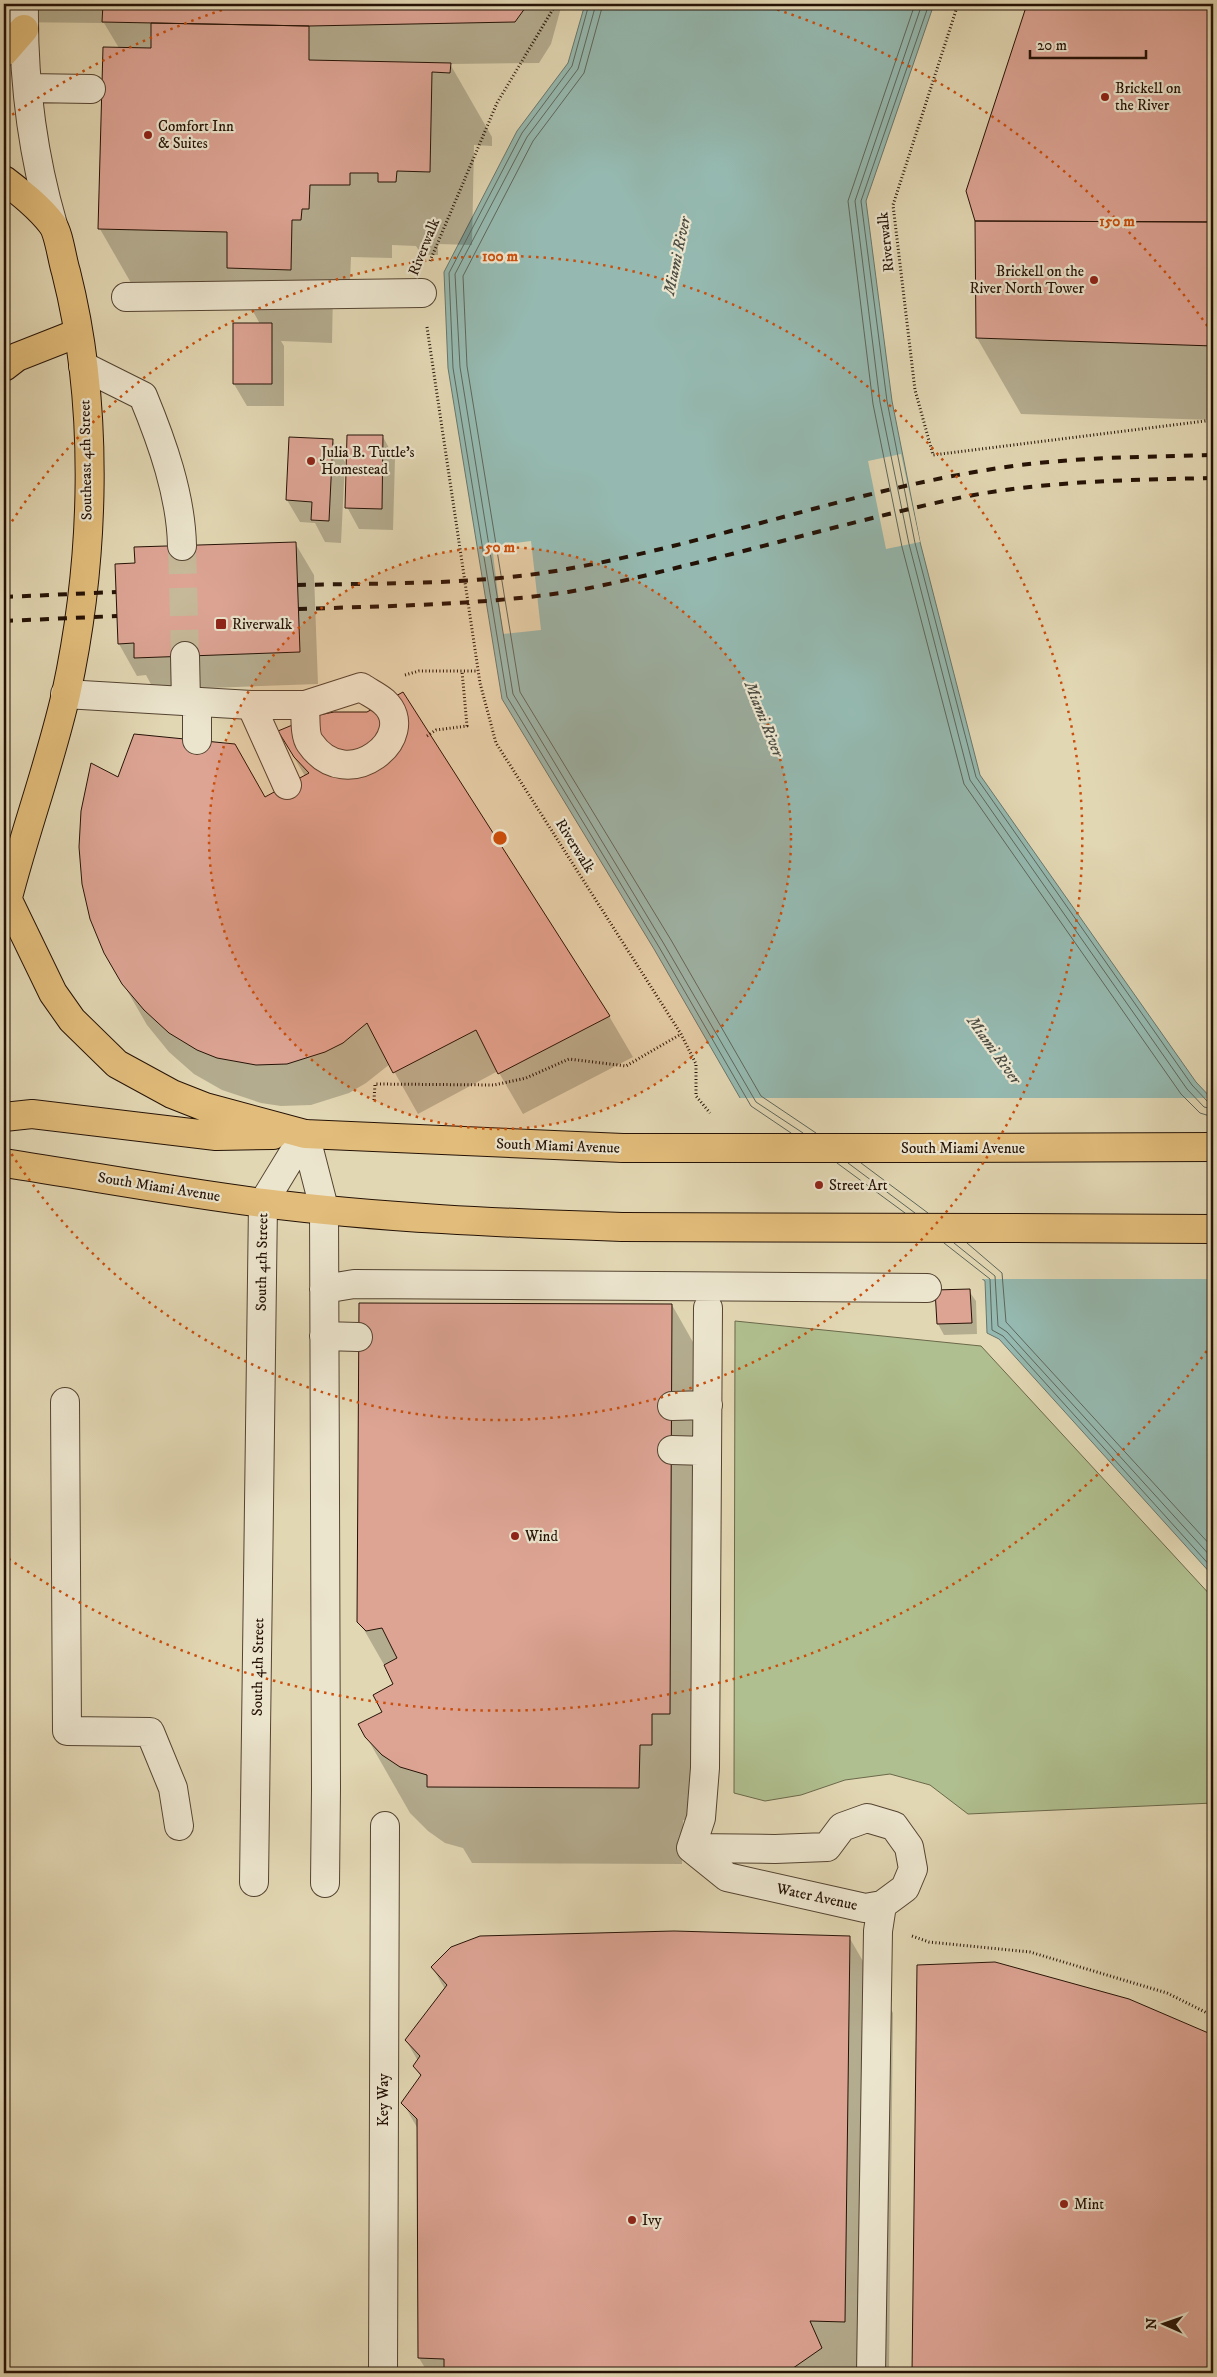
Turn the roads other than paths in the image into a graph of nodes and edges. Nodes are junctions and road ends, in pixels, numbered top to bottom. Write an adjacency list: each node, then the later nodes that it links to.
1 (17, 21): 2 (main road); 3 (street, Southeast 4th Street)
2 (4, 52)
3 (28, 88): 4 (street); 6 (street, Southeast 4th Street)
4 (91, 89)
5 (4, 180): 6 (main road)
6 (54, 225): 9 (main road, Southeast 4th Street)
7 (422, 293): 8 (street)
8 (126, 297)
9 (78, 332): 10 (main road, Southeast 4th Street); 11 (main road)
10 (83, 366): 12 (street); 14 (main road, Southeast 4th Street)
11 (4, 367)
12 (182, 546)
13 (185, 656): 15 (street)
14 (66, 694): 15 (street); 20 (main road, Southeast 4th Street)
15 (192, 702): 16 (street); 18 (street)
16 (252, 705): 17 (street); 19 (street)
17 (305, 705): 17 (street)
18 (197, 740)
19 (287, 785)
20 (6, 906): 22 (main road, South Miami Avenue)
21 (4, 1117): 22 (main road)
22 (305, 1134): 23 (main road, South Miami Avenue, bridge); 25 (street, South 4th Street); 26 (street)
23 (1213, 1147)
24 (4, 1163): 25 (main road, South Miami Avenue)
25 (263, 1203): 26 (main road, South Miami Avenue); 41 (street, South 4th Street)
26 (324, 1208): 27 (main road, South Miami Avenue, bridge); 29 (street)
27 (1213, 1229)
28 (927, 1288): 29 (street)
29 (324, 1290): 31 (street)
30 (708, 1308): 34 (street)
31 (324, 1336): 32 (street); 42 (street)
32 (358, 1337)
33 (65, 1402): 38 (street)
34 (708, 1405): 35 (street); 37 (street)
35 (672, 1406)
36 (672, 1450): 37 (street)
37 (707, 1451): 40 (street)
38 (179, 1826)
39 (385, 1826): 44 (street, Key Way)
40 (691, 1848): 43 (street, Water Avenue); 43 (street)
41 (254, 1882)
42 (324, 1883)
43 (882, 1905): 45 (street)
44 (383, 2373)
45 (871, 2373)

